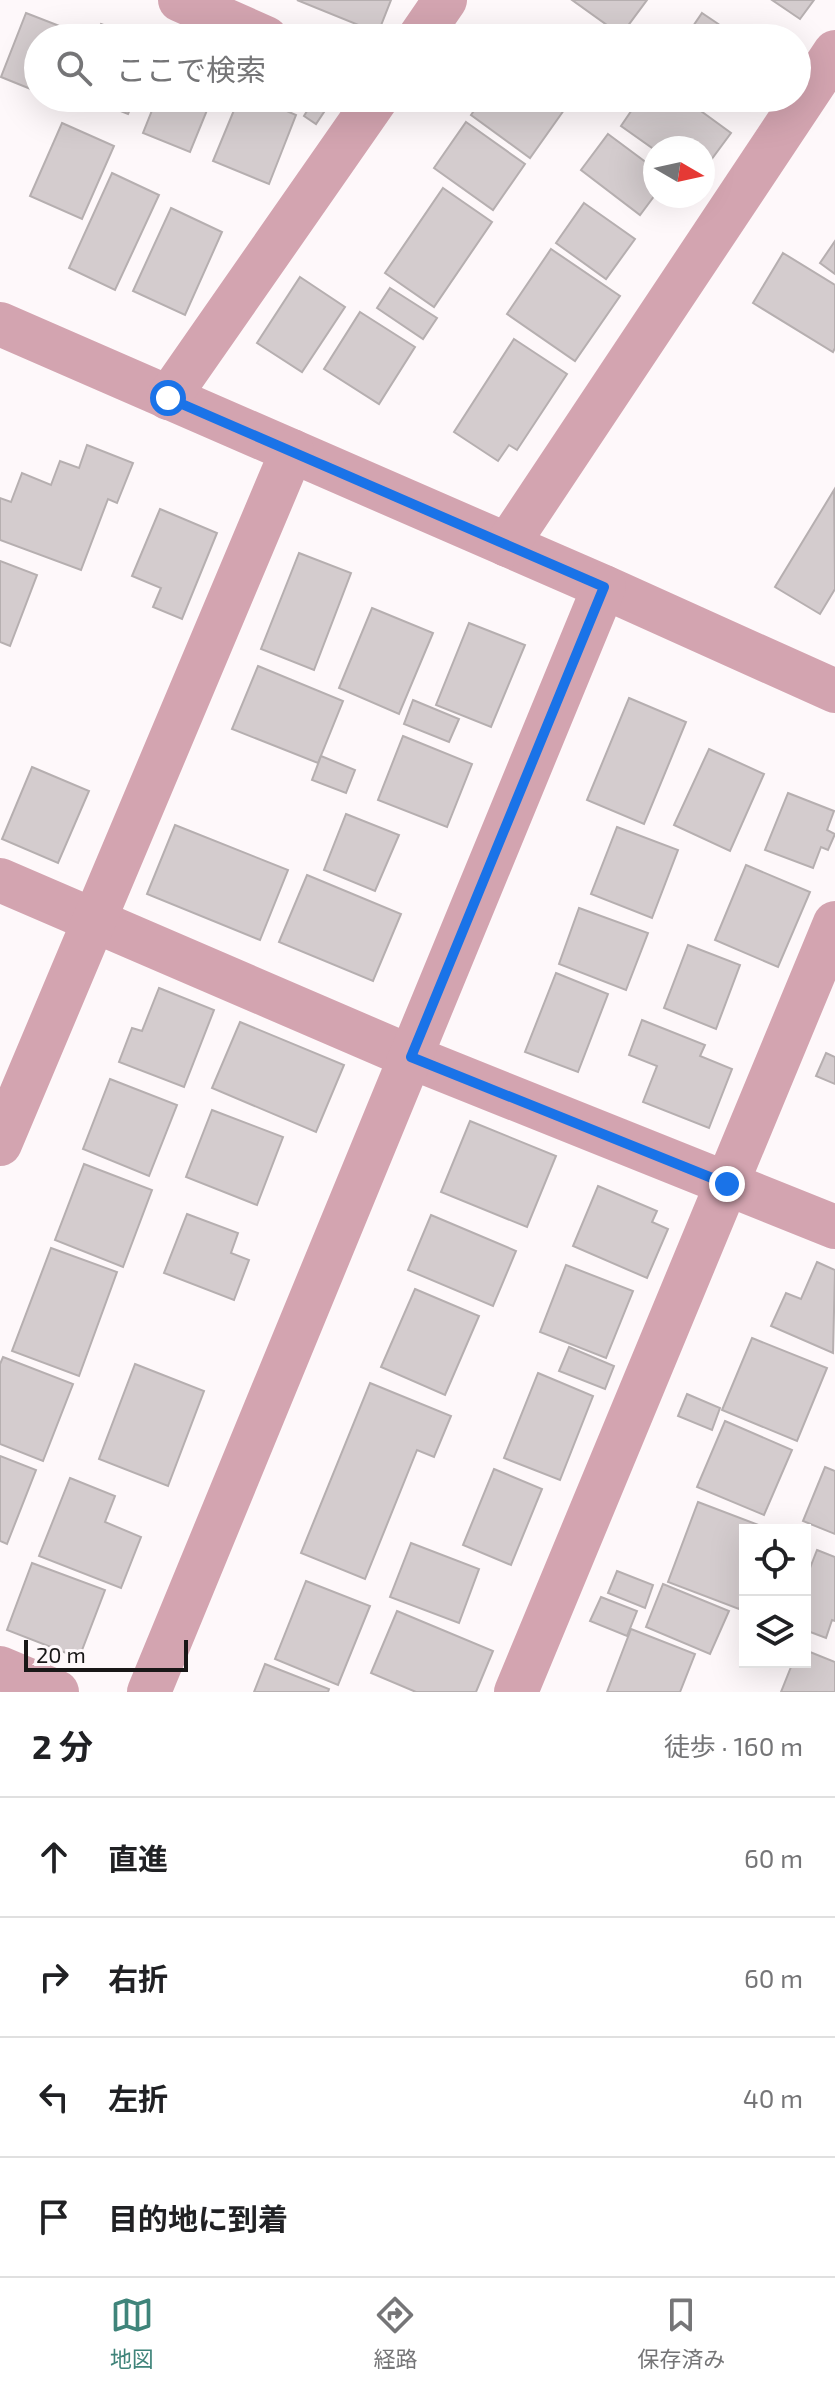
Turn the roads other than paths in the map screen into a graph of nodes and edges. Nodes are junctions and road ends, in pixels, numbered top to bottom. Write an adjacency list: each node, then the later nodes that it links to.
1 (180, 0): 3 (street)
2 (445, 0): 4 (street)
3 (234, 24)
4 (429, 24)
5 (835, 52): 6 (street)
6 (811, 88)
7 (367, 112): 10 (street)
8 (795, 112): 12 (street)
9 (0, 324): 10 (street)
10 (168, 398): 11 (street)
11 (292, 451): 12 (street); 16 (street)
12 (507, 545): 13 (street)
13 (604, 587): 14 (street); 18 (street)
14 (835, 691)
15 (0, 880): 16 (street)
16 (92, 920): 18 (street); 19 (street)
17 (835, 923): 20 (street)
18 (411, 1057): 20 (street); 24 (street)
19 (0, 1144)
20 (727, 1184): 21 (street); 25 (street)
21 (835, 1227)
22 (0, 1668): 23 (street)
23 (57, 1692)
24 (149, 1692)
25 (516, 1692)

